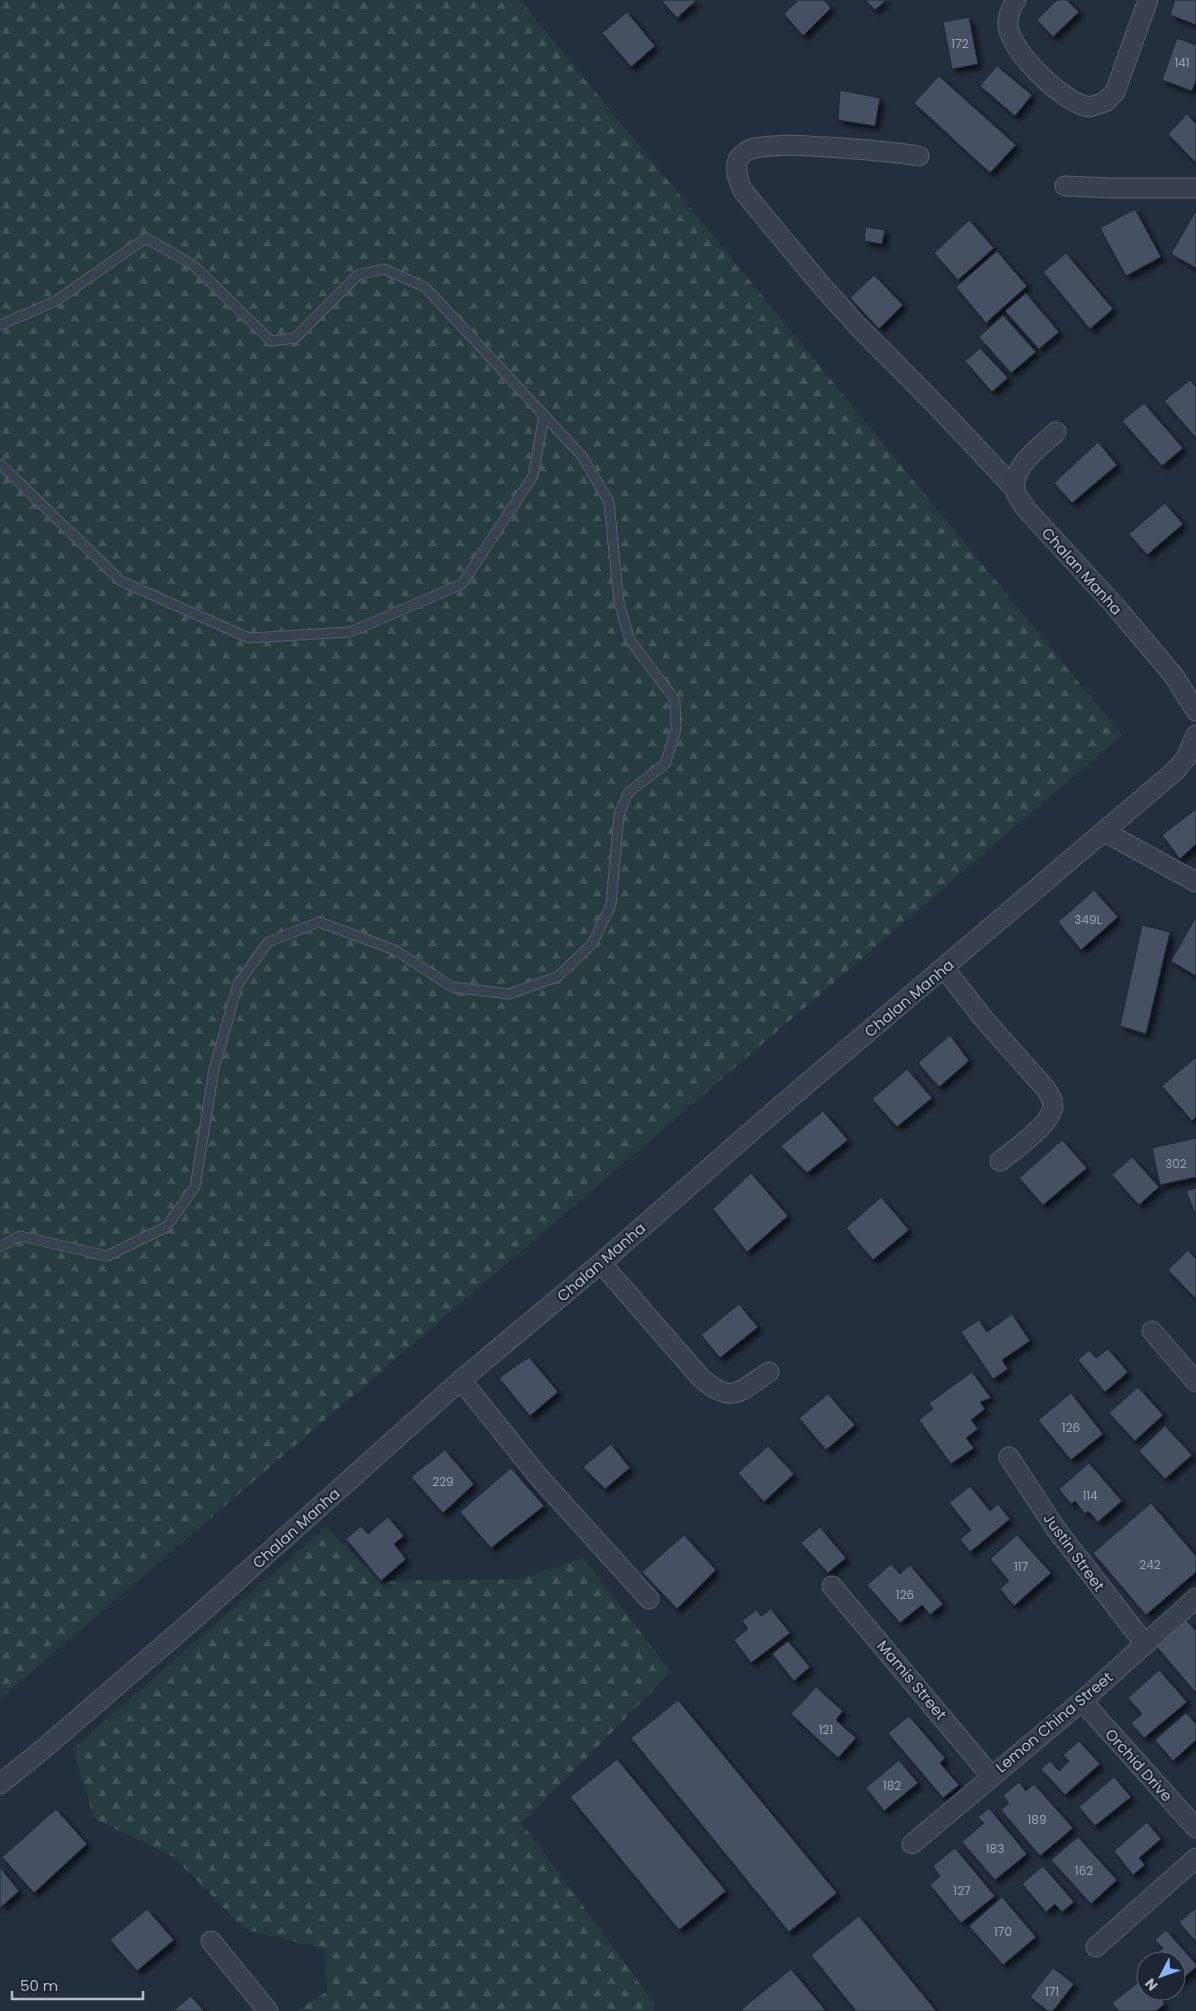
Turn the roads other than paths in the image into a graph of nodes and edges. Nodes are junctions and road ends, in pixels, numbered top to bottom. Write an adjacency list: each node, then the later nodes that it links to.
1 (1016, 0): 2 (street)
2 (1148, 0)
3 (919, 156): 10 (street, Chalan Manha)
4 (1065, 186): 5 (street)
5 (1196, 188)
6 (0, 325): 7 (lane)
7 (544, 415): 9 (lane); 17 (lane)
8 (1056, 432): 10 (street)
9 (0, 464)
10 (1016, 489): 11 (street, Chalan Manha)
11 (1196, 710)
12 (1196, 735): 13 (street, Chalan Manha)
13 (1105, 832): 14 (street); 15 (street, Chalan Manha)
14 (1196, 882)
15 (944, 968): 16 (street); 18 (street, Chalan Manha)
16 (1000, 1161)
17 (0, 1246)
18 (601, 1263): 20 (street); 21 (street, Chalan Manha)
19 (1152, 1331): 22 (street)
20 (768, 1372)
21 (461, 1380): 26 (street); 30 (street, Chalan Manha)
22 (1196, 1382)
23 (1009, 1457): 27 (street, Justin Street)
24 (832, 1586): 29 (street, Mamis Street)
25 (1196, 1598): 27 (street, Lemon China Street)
26 (649, 1599)
27 (1144, 1644): 28 (street, Lemon China Street)
28 (1082, 1701): 29 (street, Lemon China Street); 31 (street, Orchid Drive)
29 (991, 1776): 32 (street, Lemon China Street)
30 (0, 1784)
31 (1196, 1828)
32 (912, 1844)
33 (1196, 1858): 35 (street)
34 (211, 1941): 36 (street)
35 (1096, 1947)
36 (268, 2011)

